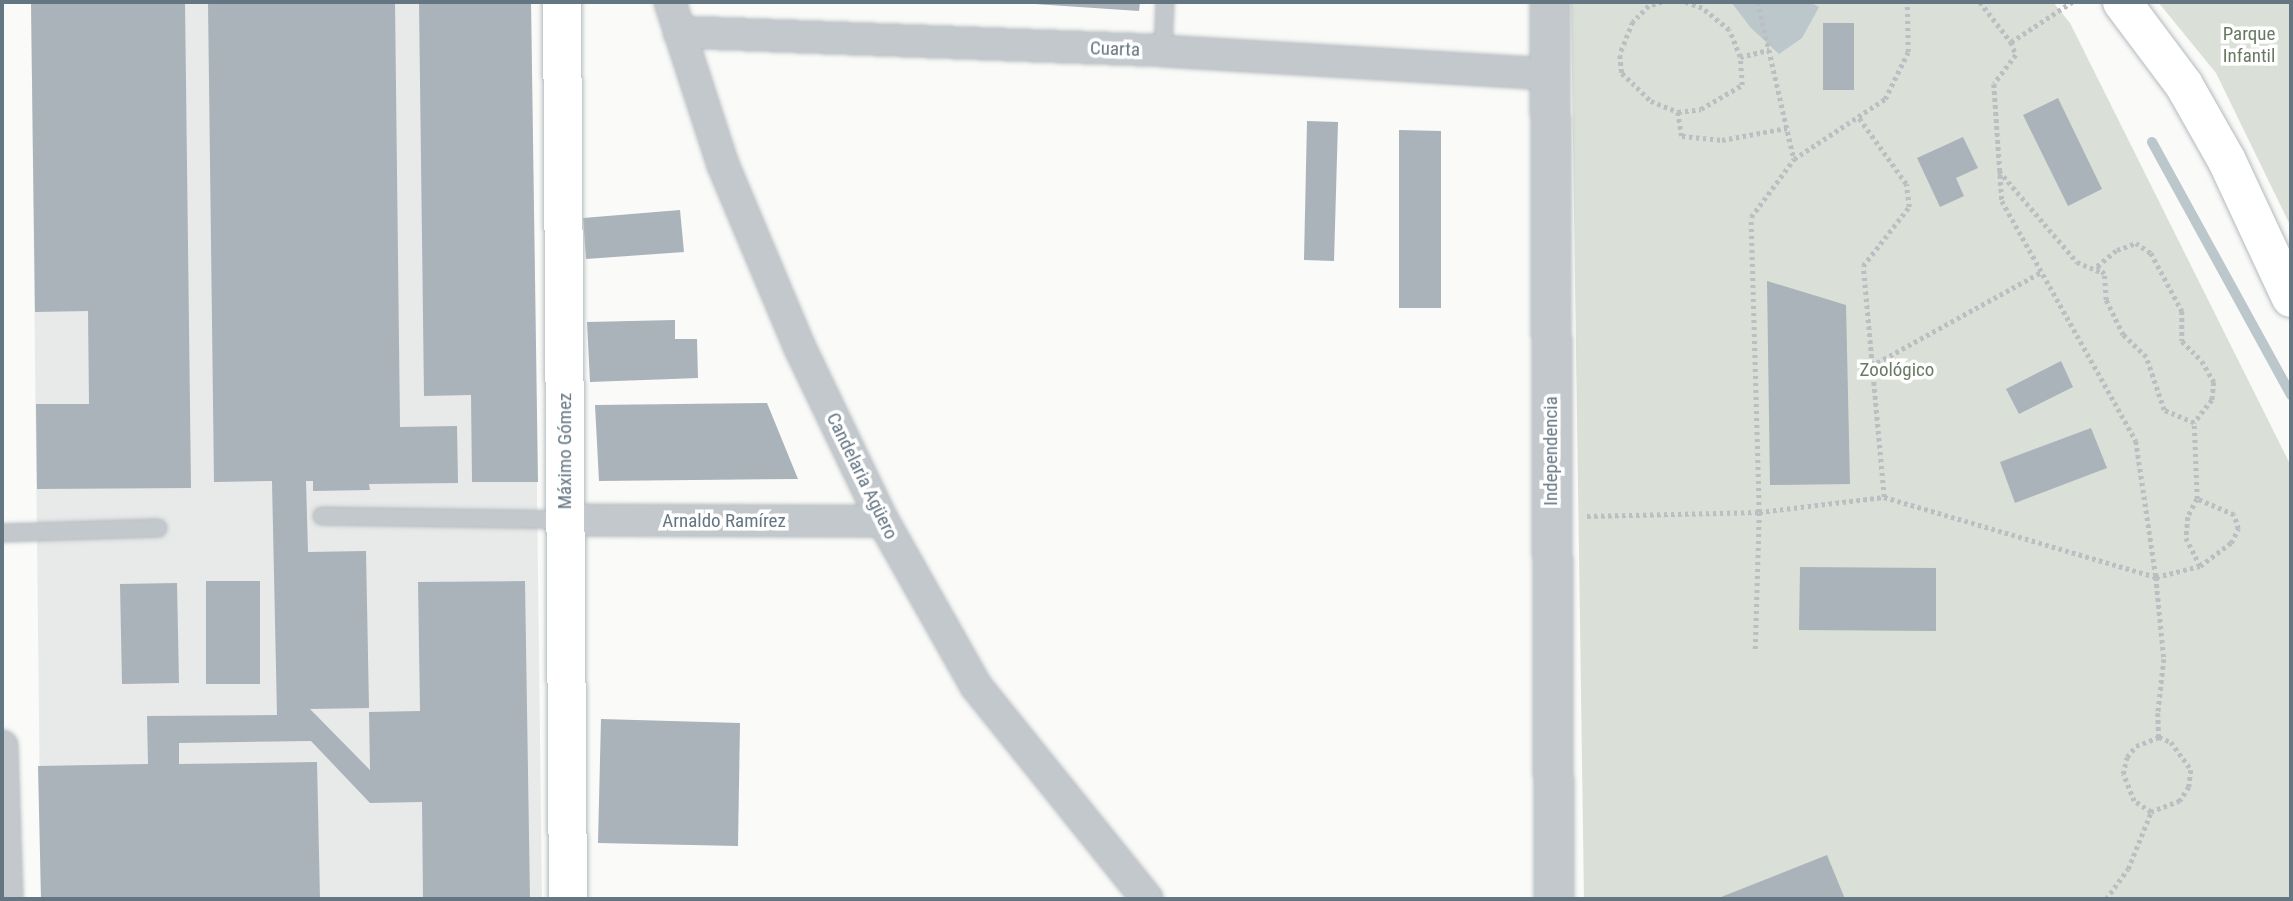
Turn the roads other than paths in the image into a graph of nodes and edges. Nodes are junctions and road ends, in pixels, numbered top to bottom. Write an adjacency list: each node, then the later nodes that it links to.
1 (562, 2): 11 (main road, Máximo Gómez)
2 (670, 2): 6 (street, Candelaria Agüero)
3 (1165, 2): 7 (lane)
4 (1550, 2): 8 (street, Independencia)
5 (2122, 2): 9 (main road)
6 (679, 32): 7 (street, Cuarta); 12 (street, Candelaria Agüero)
7 (1163, 51): 8 (street, Cuarta)
8 (1551, 74): 19 (street, Independencia)
9 (2291, 298)
10 (322, 516): 11 (lane)
11 (565, 520): 12 (street, Arnaldo Ramírez); 17 (main road, Máximo Gómez)
12 (883, 522): 18 (street, Candelaria Agüero)
13 (158, 528): 14 (lane)
14 (2, 533)
15 (2, 746): 16 (street)
16 (7, 899)
17 (568, 899)
18 (1147, 899)
19 (1554, 899)

